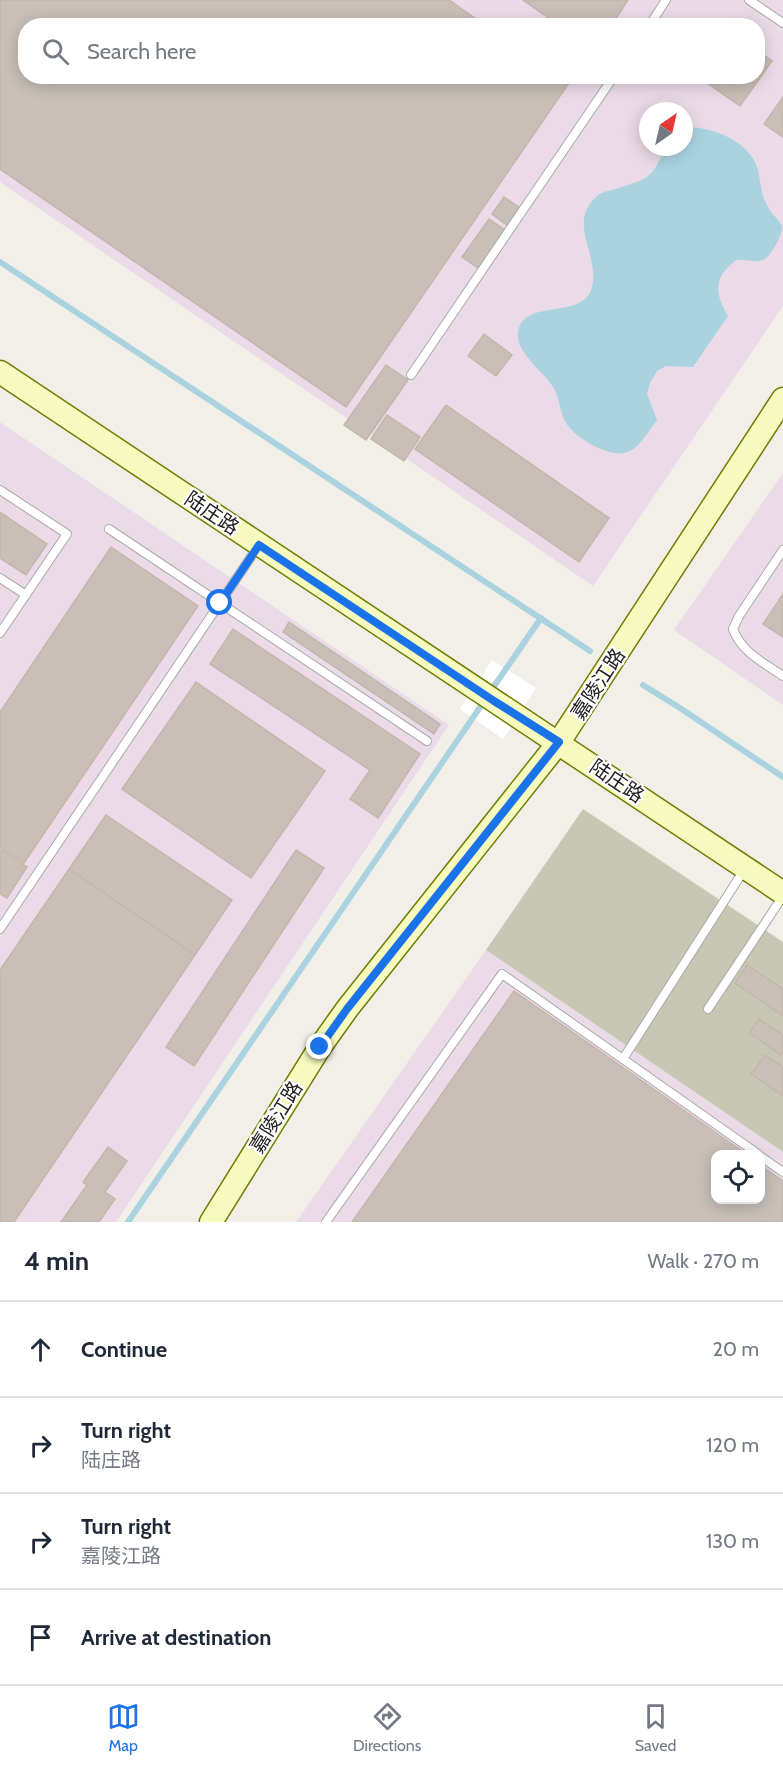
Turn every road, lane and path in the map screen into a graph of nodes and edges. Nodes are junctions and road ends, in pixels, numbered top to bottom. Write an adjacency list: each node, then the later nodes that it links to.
1 (666, 0): 3 (lane)
2 (749, 0): 4 (lane)
3 (654, 18)
4 (783, 23)
5 (609, 84): 7 (lane)
6 (0, 372): 11 (street, 陆庄路)
7 (411, 375)
8 (783, 399): 19 (street, 嘉陵江路)
9 (0, 490): 14 (lane)
10 (109, 529): 15 (lane)
11 (259, 545): 15 (lane); 19 (street, 陆庄路)
12 (783, 550): 17 (lane)
13 (0, 578): 14 (lane)
14 (26, 595): 16 (lane)
15 (220, 603): 18 (lane); 22 (lane)
16 (0, 633)
17 (783, 676)
18 (427, 741)
19 (559, 742): 20 (street, 陆庄路); 28 (street, 嘉陵江路)
20 (745, 867): 21 (street, 陆庄路); 24 (lane)
21 (783, 894): 23 (lane)
22 (0, 929)
23 (708, 1009)
24 (623, 1059): 25 (lane); 29 (lane)
25 (752, 1150)
26 (765, 1159): 27 (lane)
27 (783, 1172)
28 (211, 1222)
29 (326, 1222)

